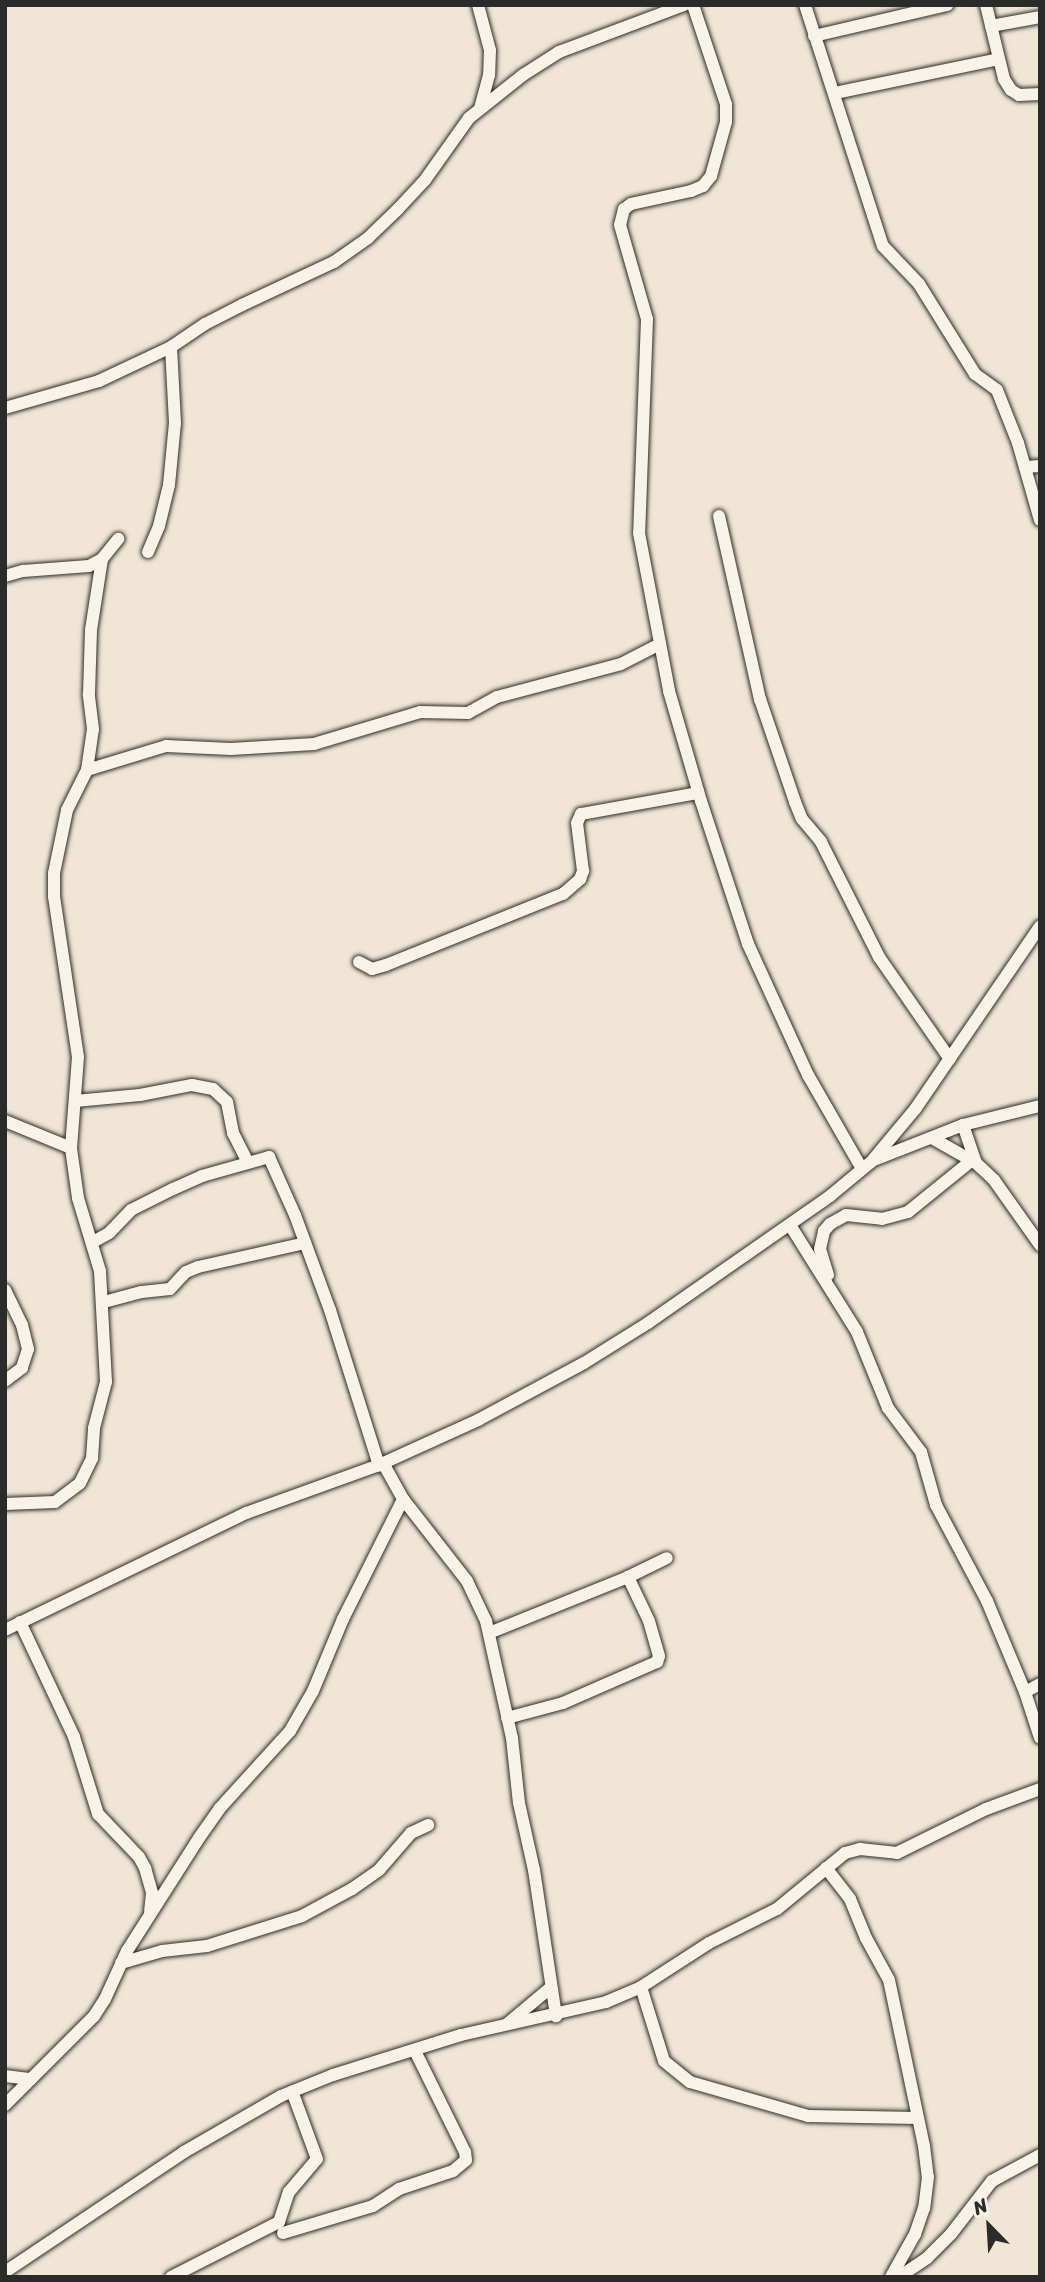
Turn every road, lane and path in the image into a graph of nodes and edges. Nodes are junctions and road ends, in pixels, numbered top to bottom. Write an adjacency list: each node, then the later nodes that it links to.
1 (478, 5): 14 (street)
2 (684, 5): 14 (street)
3 (693, 5): 25 (street)
4 (805, 5): 10 (street)
5 (947, 5): 7 (street)
6 (986, 5): 9 (street)
7 (901, 11): 10 (street)
8 (1040, 17): 9 (street)
9 (991, 26): 11 (street)
10 (814, 36): 12 (street)
11 (999, 59): 12 (street); 13 (street)
12 (835, 93): 18 (street)
13 (1040, 94)
14 (480, 109): 15 (street)
15 (172, 347): 16 (street); 22 (street)
16 (5, 408)
17 (1040, 466): 18 (street)
18 (1025, 467): 20 (street)
19 (719, 516): 30 (street)
20 (1040, 520)
21 (118, 539): 23 (street)
22 (148, 551)
23 (102, 559): 24 (street); 26 (street)
24 (5, 576)
25 (660, 644): 26 (street); 27 (street)
26 (86, 770): 31 (street)
27 (698, 793): 29 (street); 39 (street)
28 (1040, 926): 30 (street)
29 (359, 962)
30 (950, 1059): 39 (street)
31 (75, 1101): 36 (street); 37 (street)
32 (1040, 1106): 34 (street)
33 (5, 1121): 36 (street)
34 (963, 1125): 35 (street); 38 (street)
35 (932, 1138): 38 (street); 39 (street)
36 (71, 1148): 41 (street)
37 (248, 1162): 41 (street); 42 (street)
38 (973, 1162): 43 (street); 44 (street)
39 (866, 1165): 40 (street)
40 (790, 1225): 44 (street); 48 (street)
41 (93, 1242): 46 (street)
42 (305, 1243): 46 (street); 48 (street)
43 (1040, 1245)
44 (828, 1283): 57 (street)
45 (5, 1290): 47 (street)
46 (104, 1302): 50 (street)
47 (5, 1381)
48 (381, 1464): 49 (street); 53 (street)
49 (403, 1499): 55 (street); 63 (street)
50 (5, 1504)
51 (667, 1558): 52 (street)
52 (628, 1577): 55 (street); 58 (street)
53 (20, 1622): 54 (street); 63 (street)
54 (5, 1630)
55 (489, 1633): 58 (street)
56 (1040, 1685): 57 (street)
57 (1025, 1692): 59 (street)
58 (507, 1718): 66 (street)
59 (1040, 1738)
60 (1040, 1789): 62 (street)
61 (428, 1825): 64 (street)
62 (826, 1868): 65 (street); 74 (street)
63 (149, 1916): 64 (street)
64 (121, 1963): 71 (street)
65 (640, 1987): 67 (street); 74 (street)
66 (550, 1989): 67 (street); 68 (street)
67 (556, 2016): 68 (street)
68 (507, 2024): 69 (street)
69 (415, 2051): 72 (street); 76 (street)
70 (5, 2076): 71 (street)
71 (31, 2079): 73 (street)
72 (292, 2091): 77 (street); 78 (street)
73 (5, 2105)
74 (917, 2118): 79 (street)
75 (1040, 2155): 80 (street)
76 (283, 2232)
77 (5, 2273)
78 (171, 2277)
79 (891, 2277)
80 (899, 2277)

